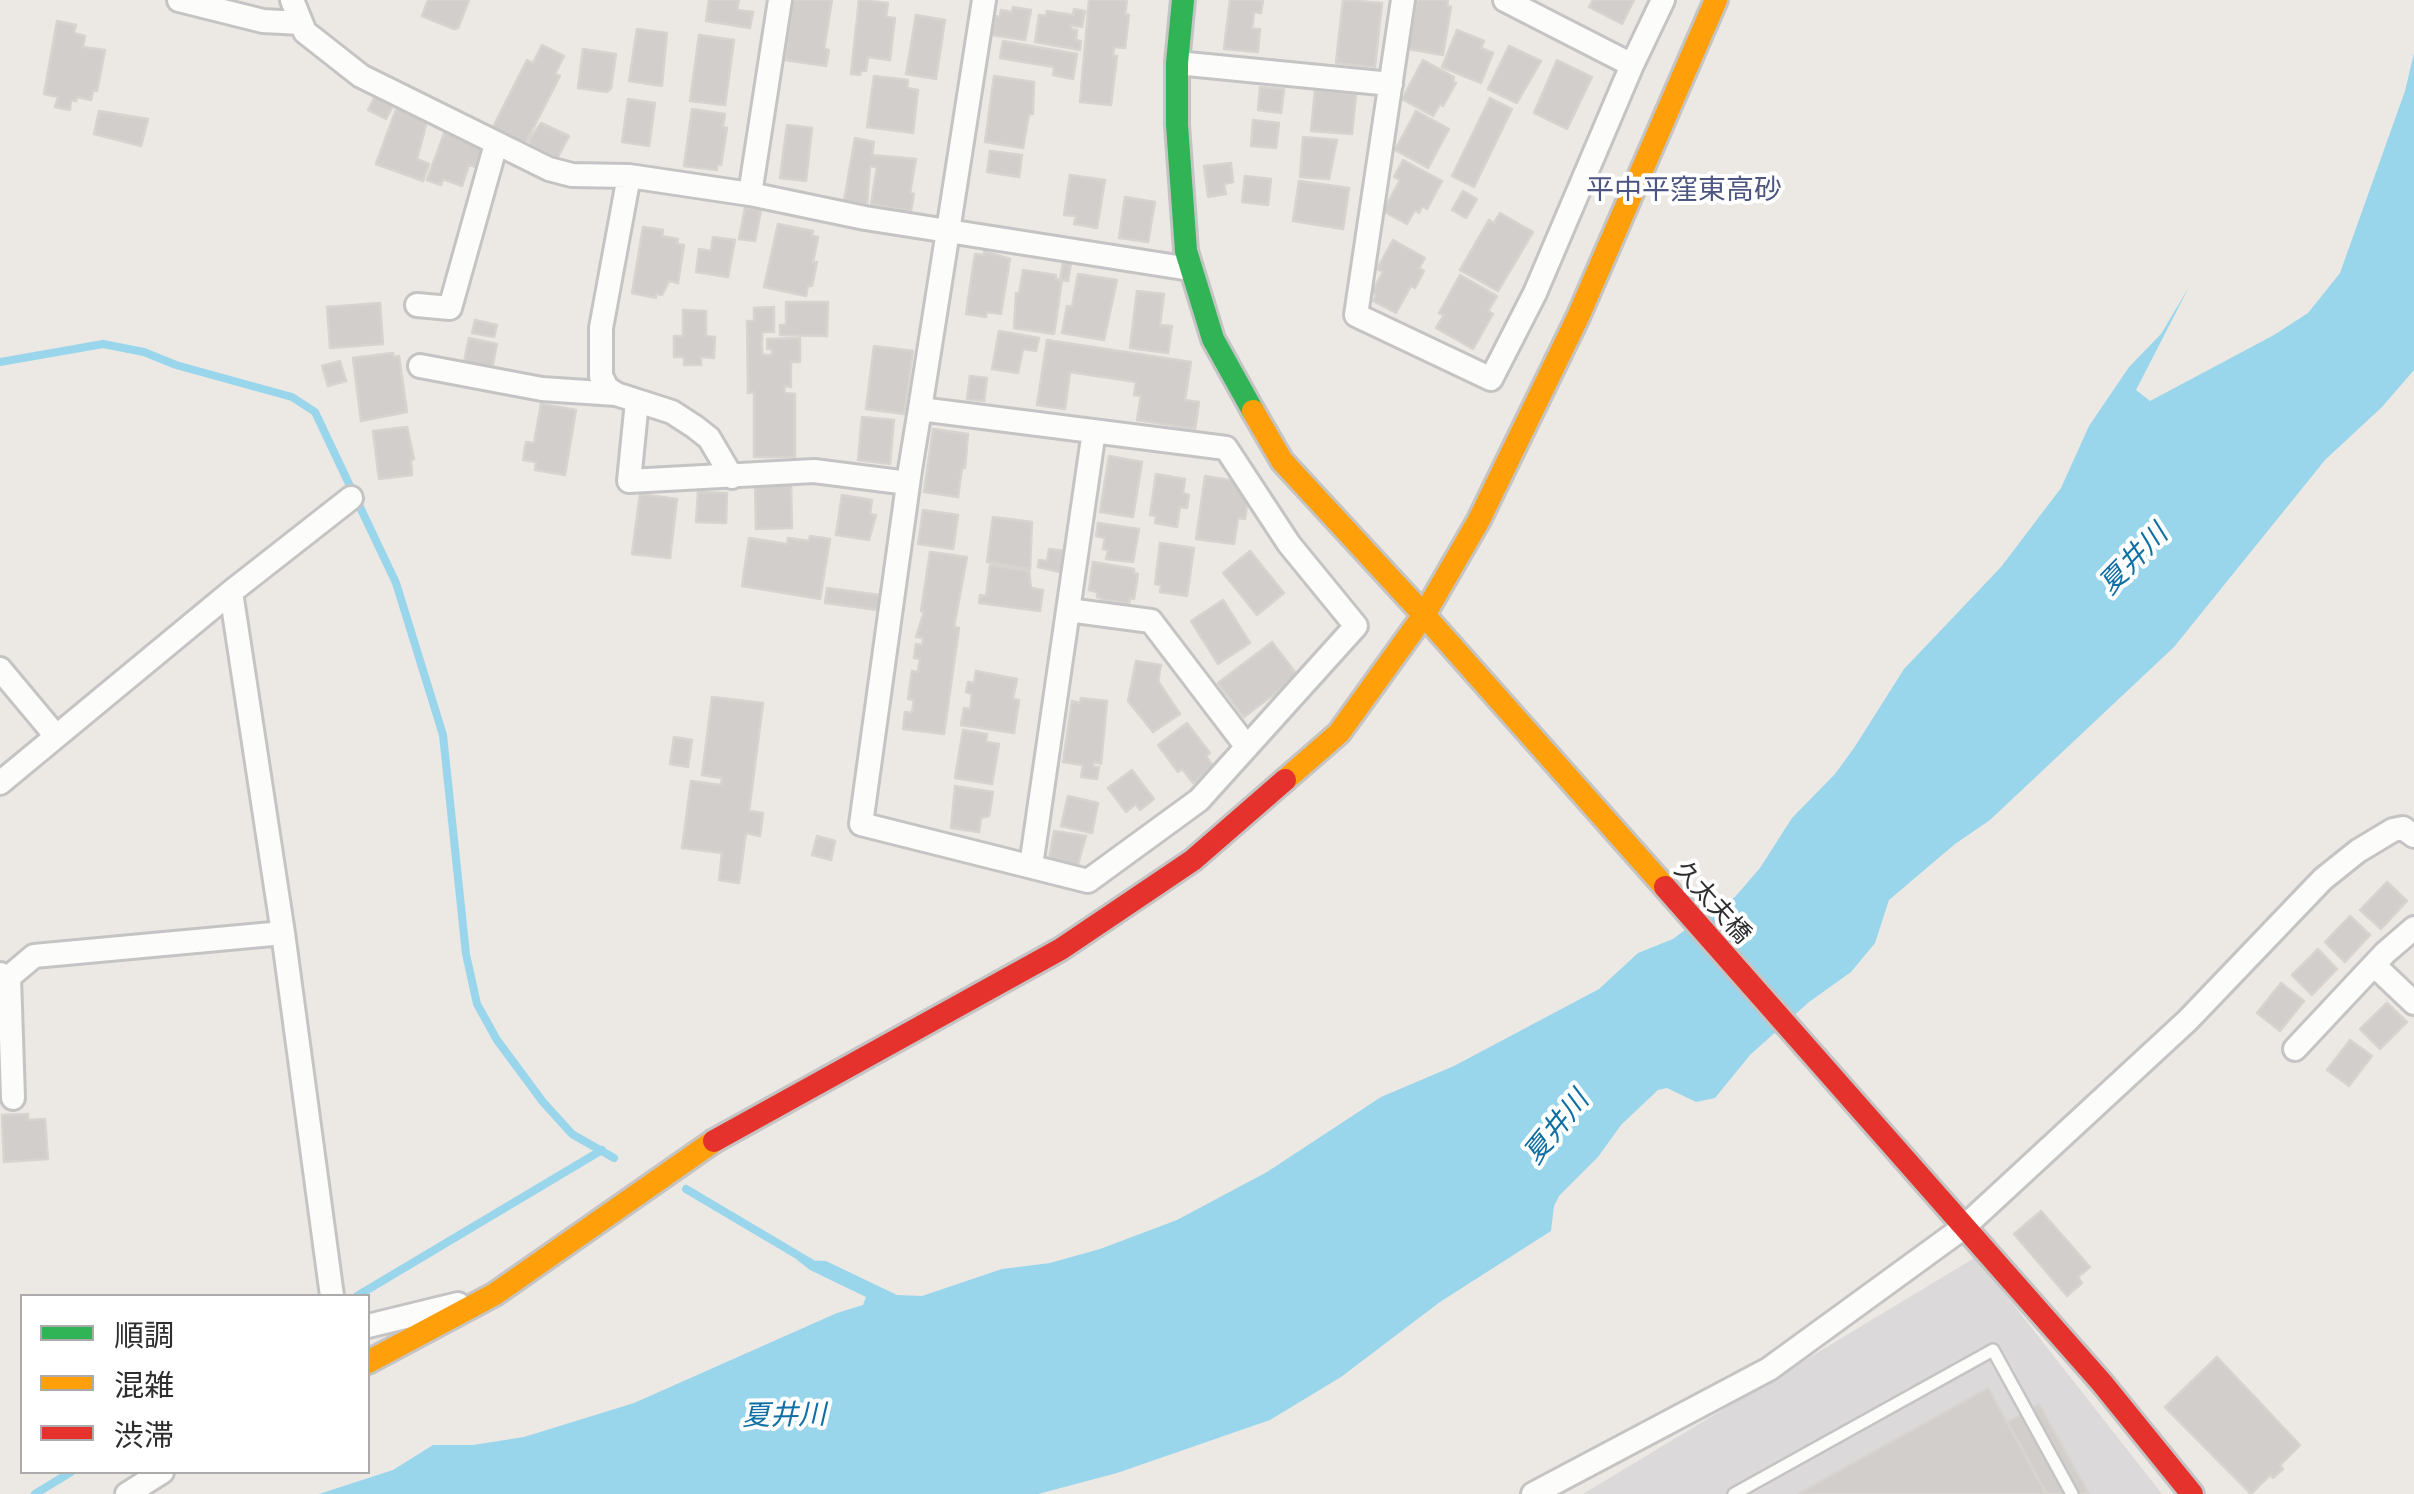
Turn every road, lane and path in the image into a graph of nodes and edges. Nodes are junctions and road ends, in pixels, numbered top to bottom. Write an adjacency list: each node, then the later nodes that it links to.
1 (179, 0): 10 (street)
2 (292, 0): 10 (street)
3 (780, 0): 16 (street)
4 (984, 0): 17 (street)
5 (1183, 0): 11 (street, 久太夫橋)
6 (1403, 0): 13 (street)
7 (1505, 0): 12 (street)
8 (1664, 0): 12 (street)
9 (1716, 0): 29 (street)
10 (301, 23): 14 (street)
11 (1177, 63): 13 (street); 18 (street, 久太夫橋)
12 (1632, 64): 13 (street)
13 (1390, 84)
14 (496, 144): 15 (street); 19 (street)
15 (629, 176): 16 (street); 21 (street)
16 (750, 194): 17 (street)
17 (948, 232): 18 (street); 22 (street)
18 (1190, 269): 29 (street, 久太夫橋)
19 (417, 305)
20 (420, 366): 21 (street)
21 (626, 398): 24 (street); 24 (street)
22 (920, 409): 23 (street); 25 (street)
23 (1094, 431): 28 (street); 32 (street)
24 (732, 477): 25 (street)
25 (908, 483): 35 (street)
26 (351, 498): 27 (street)
27 (231, 592): 31 (street); 37 (street)
28 (1068, 610): 32 (street); 35 (street)
29 (1428, 620): 43 (street, 久太夫橋); 45 (street)
30 (0, 670): 31 (street)
31 (56, 736): 33 (street)
32 (1247, 747): 35 (street)
33 (0, 783)
34 (2410, 829): 43 (street)
35 (1032, 866)
36 (2414, 928): 38 (street)
37 (282, 932): 39 (street); 44 (street)
38 (2374, 965): 40 (street); 41 (street)
39 (4, 975): 42 (street)
40 (2414, 1003)
41 (2295, 1049)
42 (12, 1098)
43 (1960, 1221): 50 (street); 53 (street, 久太夫橋)
44 (332, 1294)
45 (495, 1294): 46 (street); 47 (street)
46 (370, 1325)
47 (370, 1361)
48 (159, 1474): 49 (street)
49 (126, 1494)
50 (1533, 1494)
51 (1734, 1494): 52 (lane)
52 (2072, 1494)
53 (2192, 1494)

